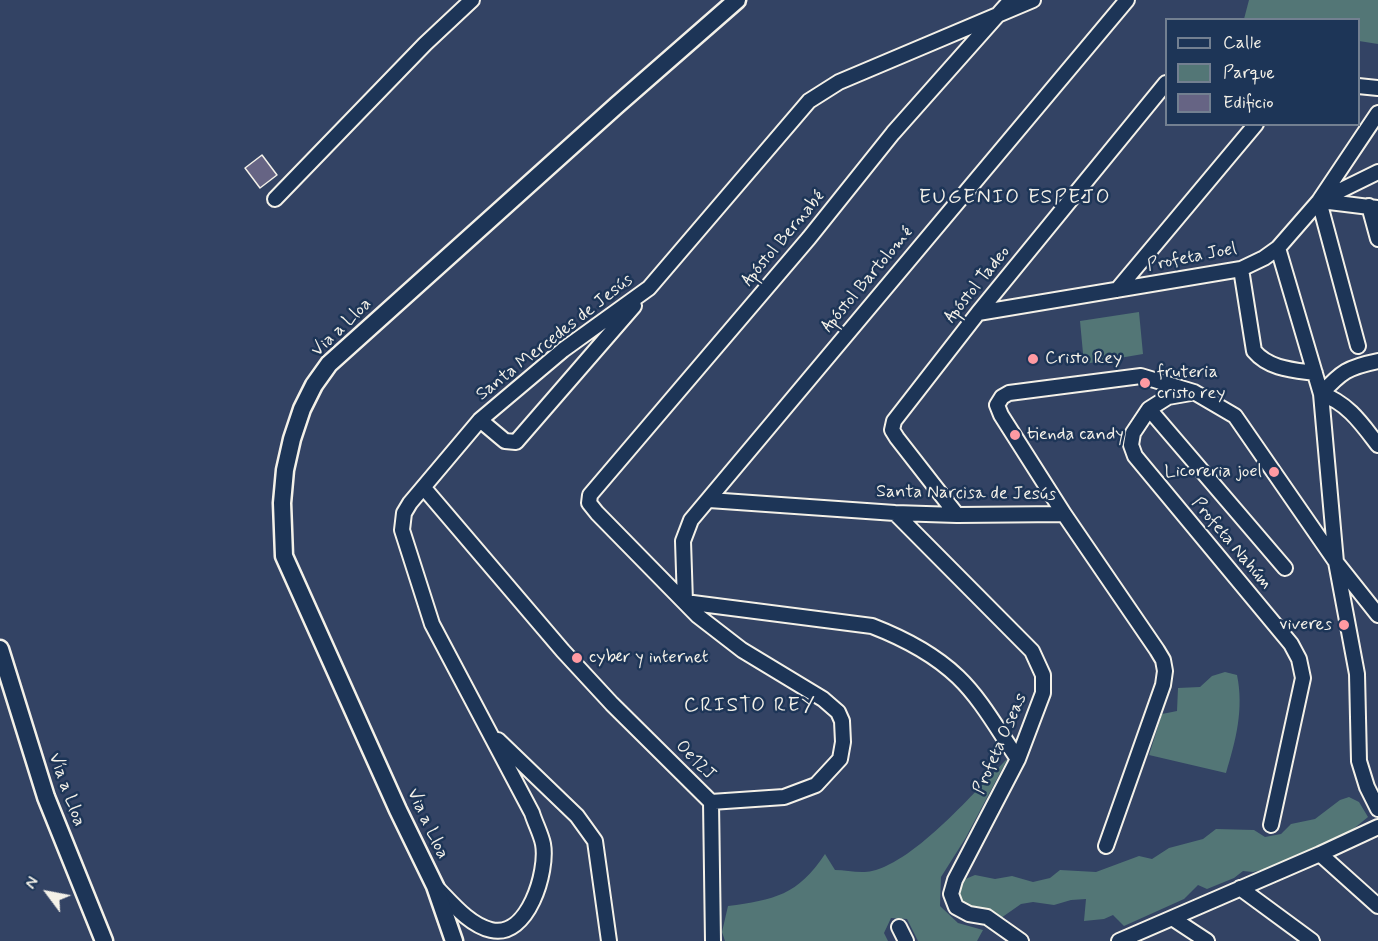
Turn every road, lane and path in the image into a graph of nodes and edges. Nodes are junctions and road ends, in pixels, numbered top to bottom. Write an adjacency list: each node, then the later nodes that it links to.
1 (472, 0): 13 (street)
2 (738, 0): 49 (street, Via a Lloa)
3 (1011, 0): 6 (street, Apóstol Bernabé)
4 (1033, 0): 6 (street, Santa Mercedes de Jesús)
5 (1127, 0): 31 (street, Apóstol Bartolomé)
6 (999, 15): 19 (street, Santa Mercedes de Jesús); 32 (street, Apóstol Bernabé)
7 (1165, 85): 21 (street, Apóstol Tadeo)
8 (1360, 86): 9 (street)
9 (1378, 88)
10 (1378, 113): 14 (street, Profeta Joel)
11 (1254, 126): 20 (street)
12 (1378, 172): 14 (street)
13 (275, 199)
14 (1318, 201): 15 (street); 17 (street, Profeta Joel); 22 (street)
15 (1374, 207): 16 (street)
16 (1378, 239)
17 (1278, 248): 18 (street, Profeta Joel); 24 (street)
18 (1241, 269): 20 (street, Profeta Joel); 24 (street)
19 (649, 288): 28 (street, Santa Mercedes de Jesús); 28 (street)
20 (1117, 290): 21 (street, Profeta Joel)
21 (978, 313): 35 (street, Apóstol Tadeo)
22 (1358, 346)
23 (1378, 361): 26 (street)
24 (1315, 373): 26 (street)
25 (1194, 392): 27 (street); 34 (street, Santa Narcisa de Jesús); 36 (street, Santa Narcisa de Jesús)
26 (1321, 394): 29 (street); 36 (street)
27 (1149, 409): 37 (street); 45 (street, Profeta Nahúm)
28 (480, 420): 30 (street, Santa Mercedes de Jesús)
29 (1378, 445)
30 (424, 488): 41 (street, Santa Mercedes de Jesús); 43 (street, Oe12J)
31 (709, 500): 33 (street, Santa Narcisa de Jesús); 38 (street, Apóstol Bartolomé)
32 (589, 503): 38 (street, Oe12J)
33 (895, 513): 35 (street, Santa Narcisa de Jesús); 42 (street, Profeta Oseas)
34 (1064, 514): 35 (street, Santa Narcisa de Jesús); 47 (street)
35 (957, 515)
36 (1336, 562): 39 (street, Santa Narcisa de Jesús); 44 (street)
37 (1285, 568)
38 (685, 602): 42 (street); 43 (street, Oe12J)
39 (1378, 615)
40 (0, 649): 55 (street, Vía a Lloa)
41 (488, 730): 54 (street, Santa Mercedes de Jesús); 57 (street)
42 (1018, 759): 60 (street, Profeta Oseas)
43 (711, 802): 58 (street)
44 (1378, 809)
45 (1270, 825)
46 (1378, 826): 48 (street)
47 (1106, 846)
48 (1320, 854): 50 (street); 51 (street)
49 (435, 886): 54 (street, Santa Mercedes de Jesús); 56 (street, Via a Lloa)
50 (1240, 888): 52 (street); 63 (street)
51 (1378, 906)
52 (1172, 918): 61 (street); 62 (street)
53 (899, 927): 59 (street)
54 (500, 936)
55 (104, 941)
56 (454, 941)
57 (609, 941)
58 (713, 941)
59 (906, 941)
60 (1021, 941)
61 (1119, 941)
62 (1207, 941)
63 (1312, 941)

